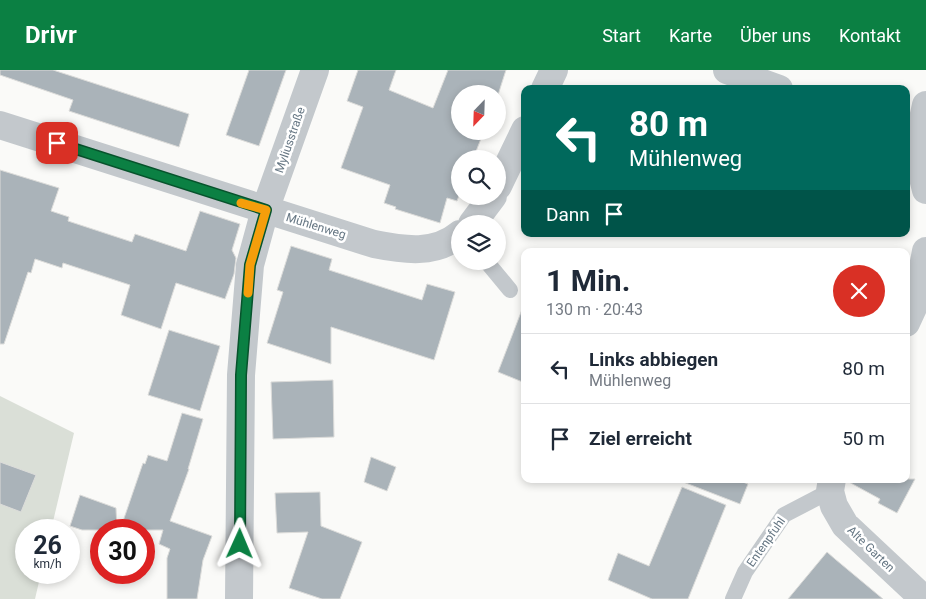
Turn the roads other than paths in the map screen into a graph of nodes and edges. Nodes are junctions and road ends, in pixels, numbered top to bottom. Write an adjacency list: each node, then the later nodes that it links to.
1 (315, 70): 12 (street, Myliusstraße)
2 (554, 70): 4 (street)
3 (727, 70): 5 (street)
4 (547, 85)
5 (768, 85)
6 (926, 105): 9 (street)
7 (0, 125): 12 (street, Mühlenweg)
8 (521, 138): 10 (street)
9 (917, 160): 11 (street)
10 (506, 169)
11 (926, 190)
12 (266, 210): 13 (street, Mühlenweg); 19 (street, Myliusstraße)
13 (451, 241)
14 (926, 251): 17 (street)
15 (493, 270): 16 (lane)
16 (510, 290)
17 (910, 314)
18 (831, 485): 20 (lane, Entenpfuhl); 21 (street, Alte Garten)
19 (239, 599)
20 (733, 599)
21 (924, 599)

